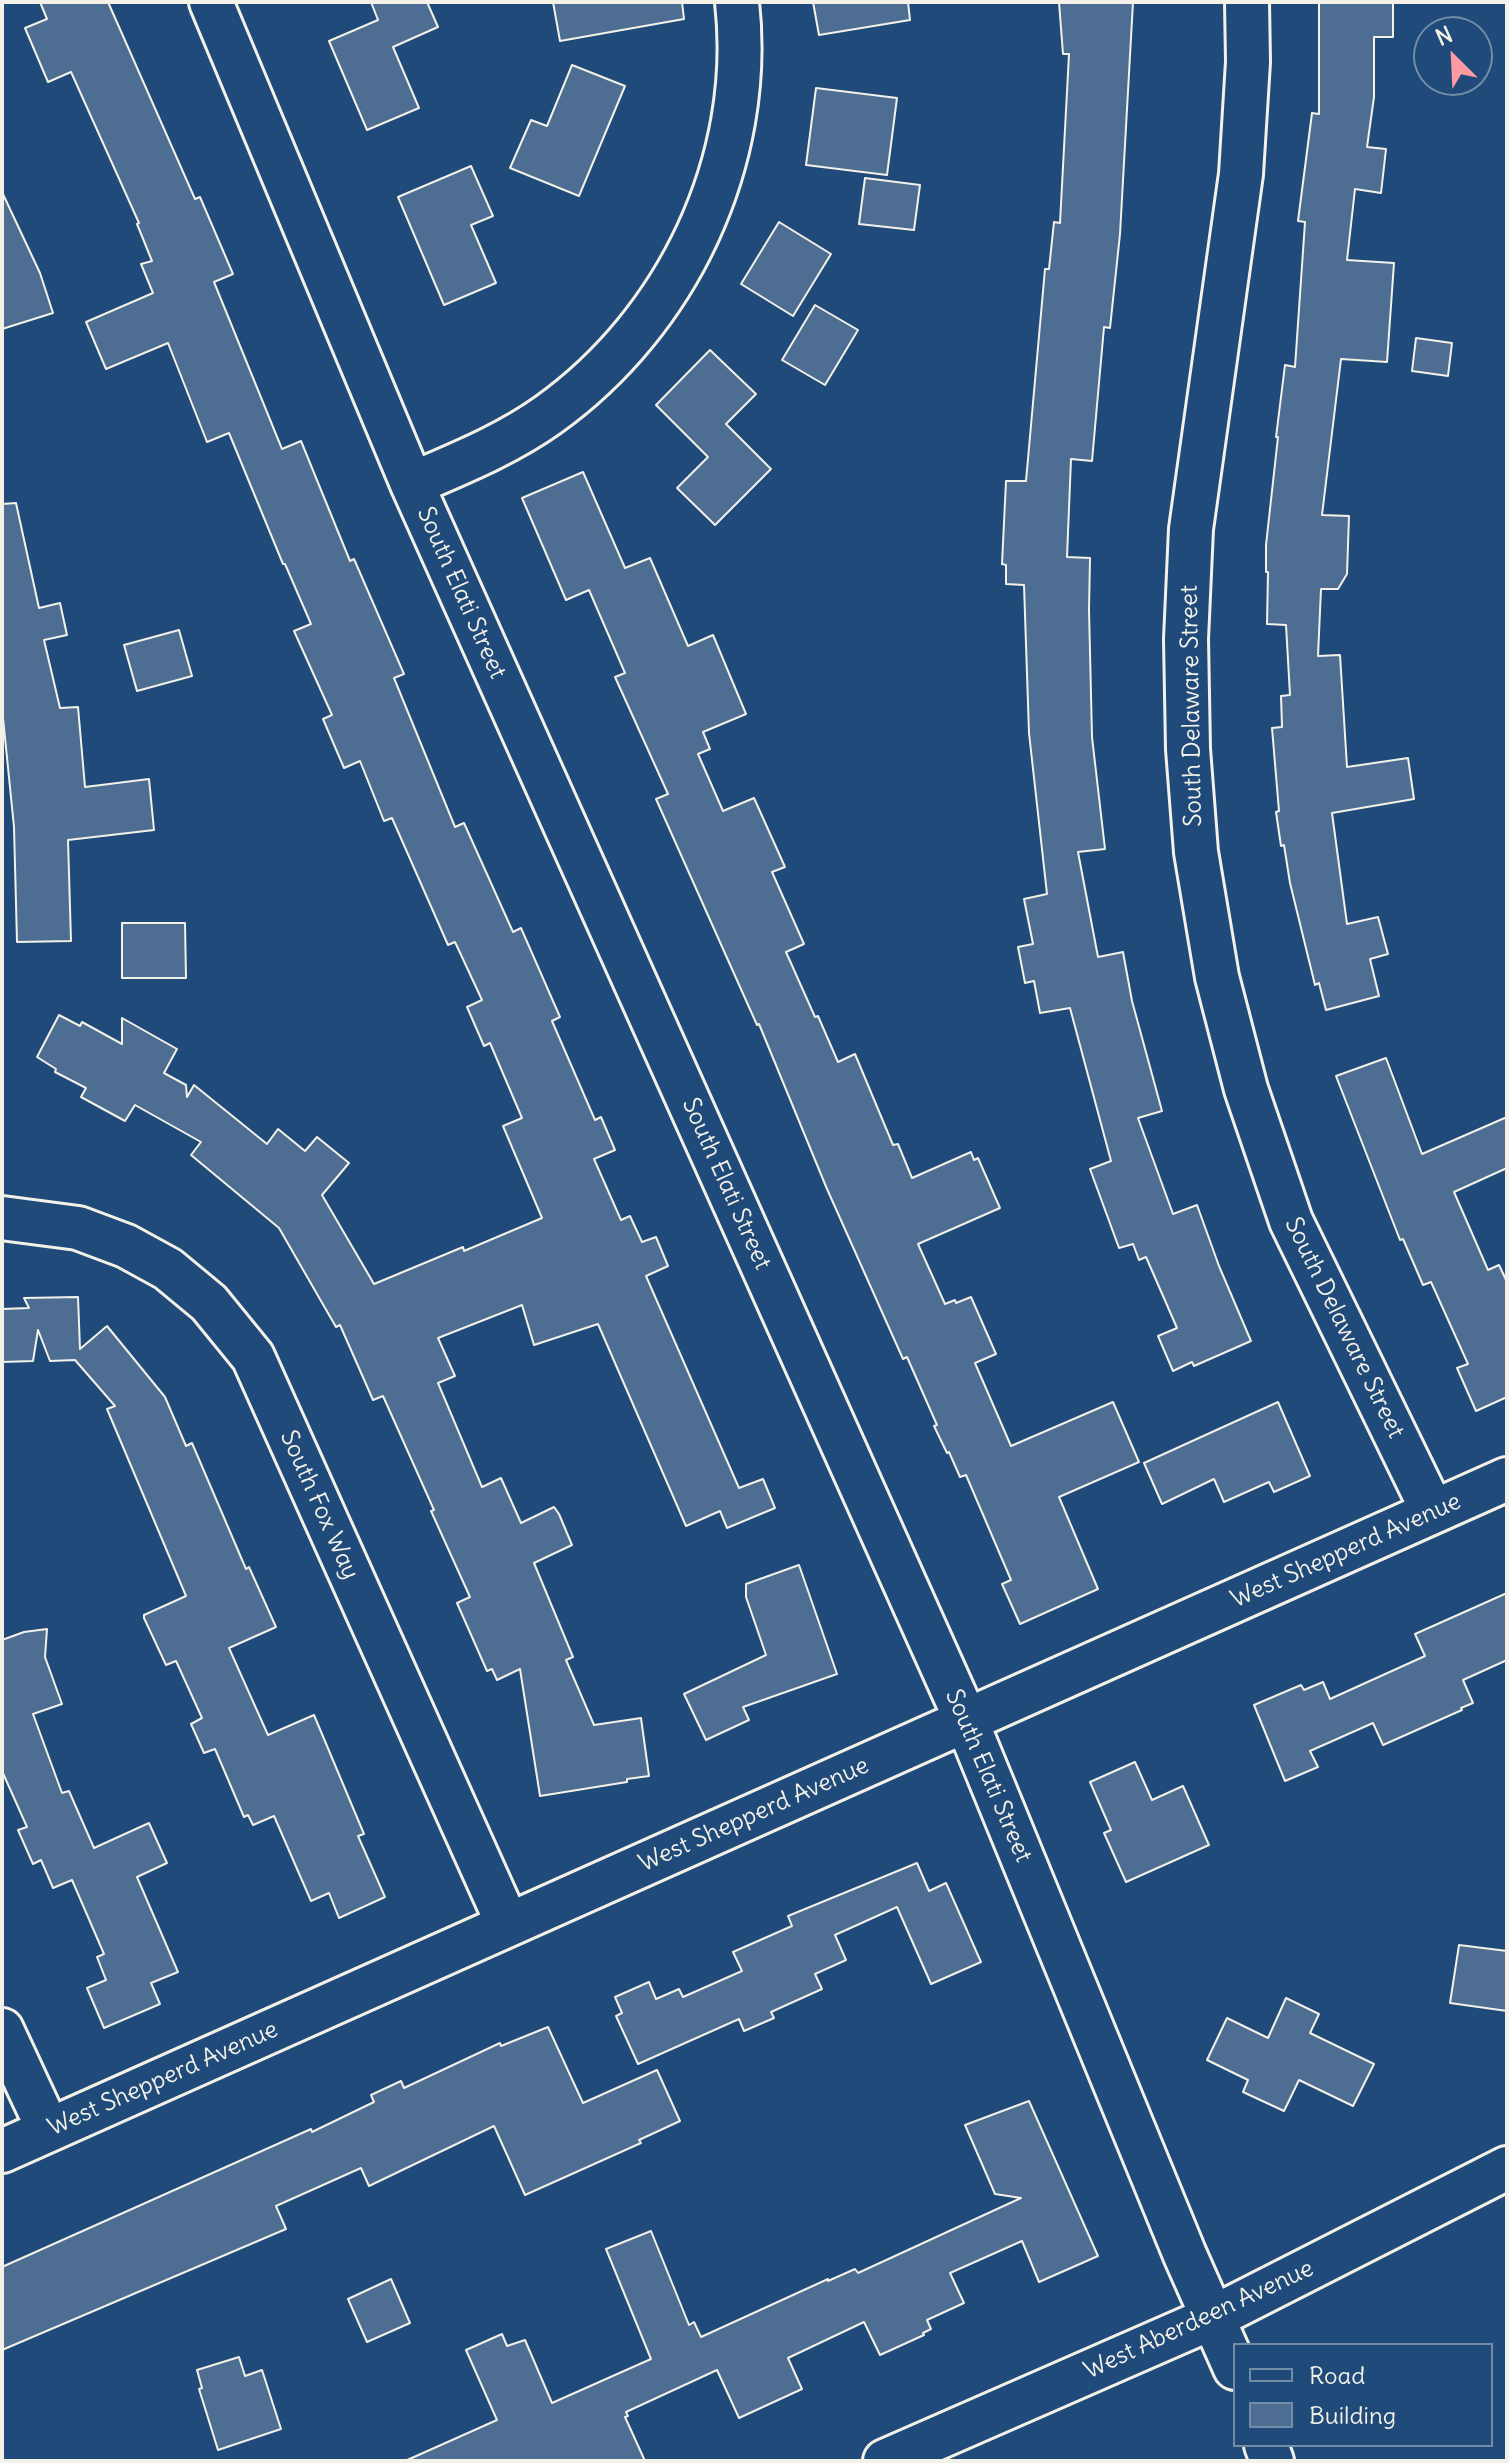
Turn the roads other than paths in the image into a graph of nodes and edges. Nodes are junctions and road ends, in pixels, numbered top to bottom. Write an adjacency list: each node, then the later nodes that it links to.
1 (211, 2): 4 (street, South Elati Street)
2 (737, 2): 4 (street)
3 (1247, 2): 7 (street, South Delaware Street)
4 (412, 484): 8 (street, South Elati Street)
5 (2, 1218): 9 (street, South Fox Way)
6 (1507, 1479): 7 (street, West Shepperd Avenue)
7 (1433, 1512): 8 (street, West Shepperd Avenue)
8 (966, 1720): 9 (street, West Shepperd Avenue); 14 (street, South Elati Street)
9 (508, 1925): 11 (street, West Shepperd Avenue)
10 (2, 2030): 11 (street)
11 (48, 2129): 12 (street, West Shepperd Avenue)
12 (2, 2151)
13 (1507, 2168): 14 (street, West Aberdeen Avenue)
14 (1214, 2317): 15 (street, South Elati Street); 16 (street, West Aberdeen Avenue)
15 (1233, 2363)
16 (885, 2461)

